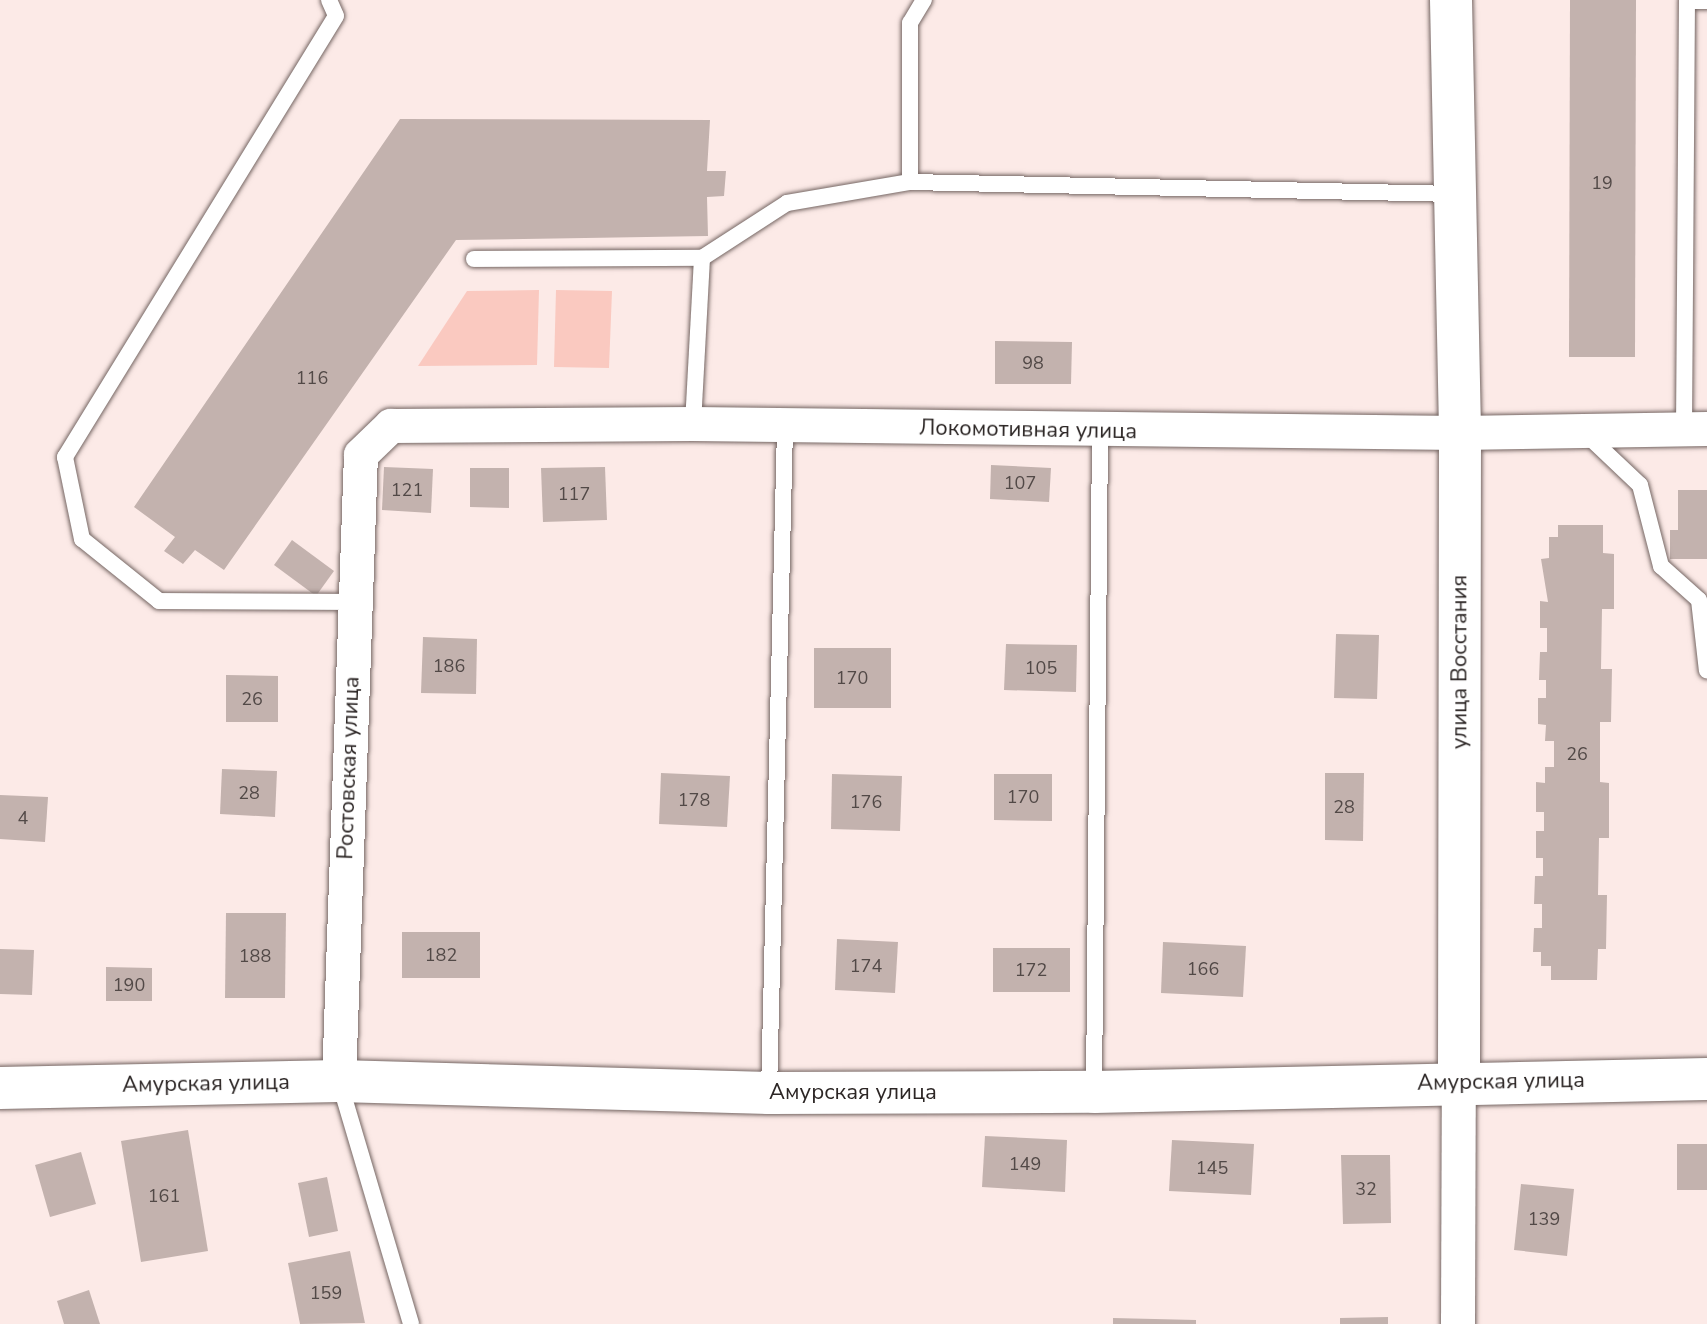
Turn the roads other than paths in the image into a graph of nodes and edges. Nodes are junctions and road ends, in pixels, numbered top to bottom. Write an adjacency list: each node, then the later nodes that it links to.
1 (329, 0): 17 (lane)
2 (924, 0): 5 (lane)
3 (1451, 0): 6 (street, улица Восстания)
4 (1707, 1): 11 (lane)
5 (910, 182): 6 (lane); 7 (lane)
6 (1455, 194): 13 (street, улица Восстания)
7 (702, 258): 8 (lane); 9 (lane)
8 (474, 259)
9 (693, 424): 10 (street, Локомотивная улица); 15 (street, Локомотивная улица)
10 (785, 426): 12 (street, Локомотивная улица); 24 (lane)
11 (1695, 429): 14 (street, Локомотивная улица)
12 (1100, 431): 13 (street, Локомотивная улица); 23 (lane)
13 (1460, 433): 14 (street, Локомотивная улица); 21 (street, улица Восстания)
14 (1585, 433): 16 (lane)
15 (361, 455): 17 (street, Ростовская улица)
16 (1703, 600): 18 (lane)
17 (354, 602): 20 (street, Ростовская улица)
18 (1707, 671)
19 (1707, 1079): 21 (street, Амурская улица)
20 (339, 1081): 22 (street, Амурская улица); 24 (street, Амурская улица); 25 (lane)
21 (1459, 1082): 23 (street, Амурская улица); 26 (street, улица Восстания)
22 (0, 1088)
23 (1094, 1092): 24 (street, Амурская улица)
24 (769, 1093)
25 (411, 1324)
26 (1458, 1324)

